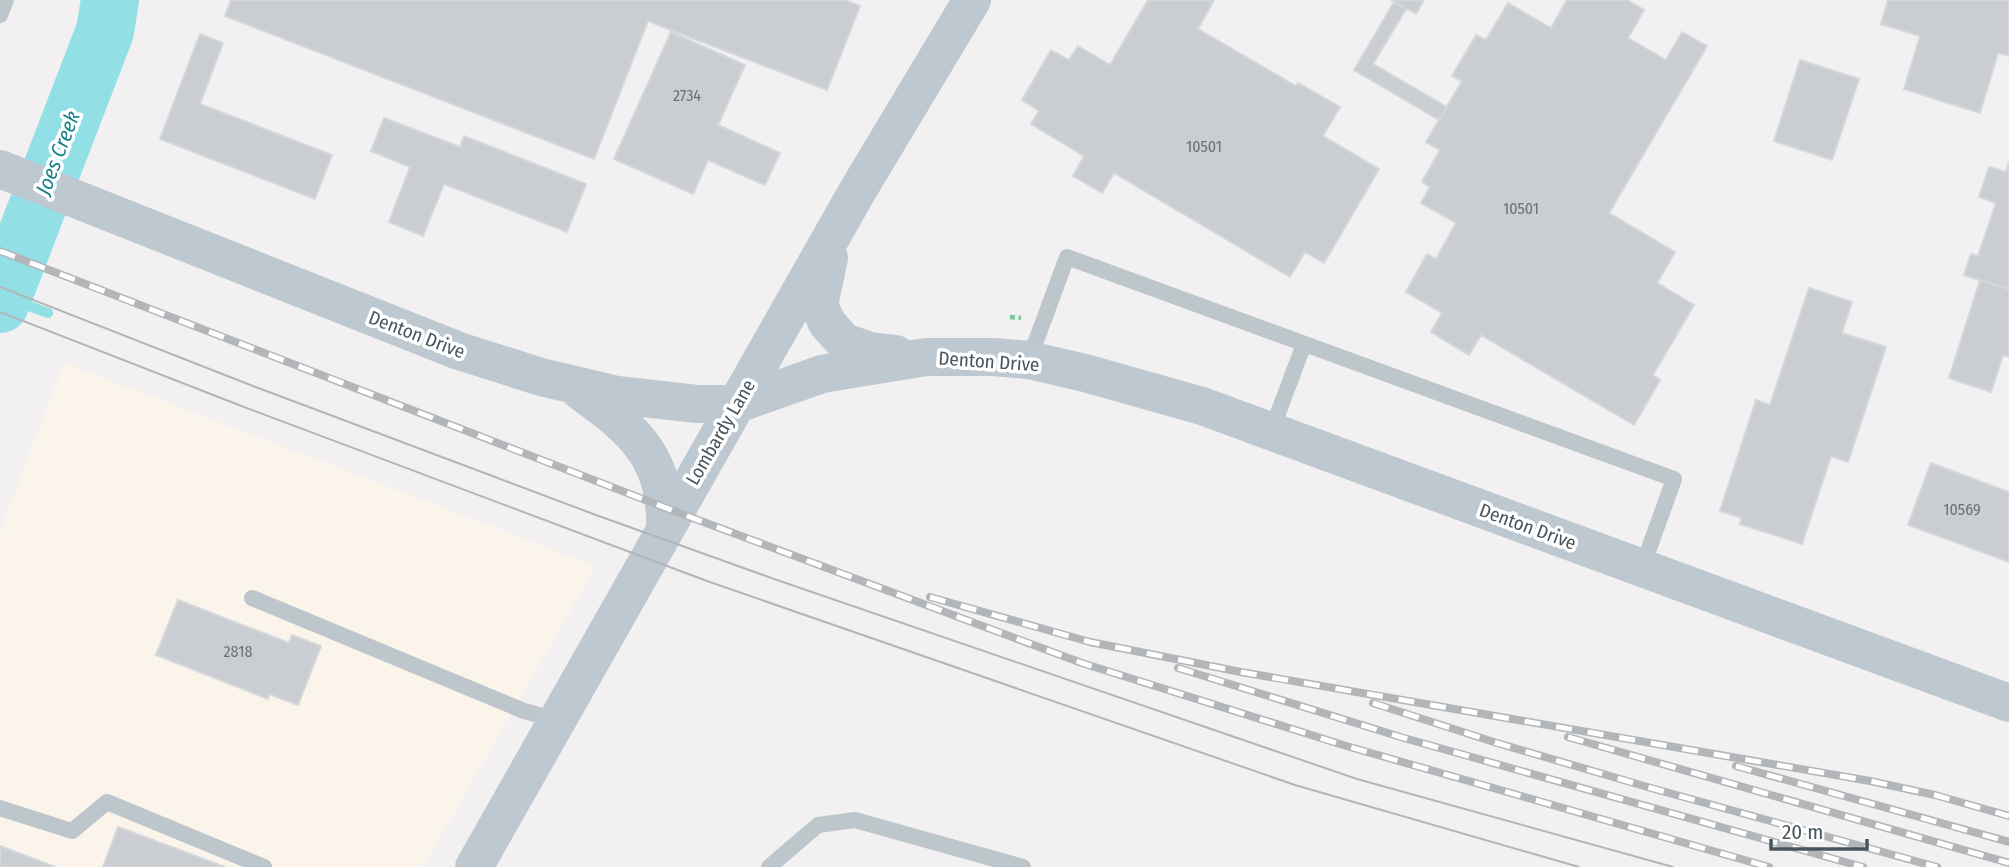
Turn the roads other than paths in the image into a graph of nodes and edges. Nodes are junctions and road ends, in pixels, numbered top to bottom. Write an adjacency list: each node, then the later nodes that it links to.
1 (6, 0): 3 (lane)
2 (972, 0): 5 (street, Lombardy Lane)
3 (0, 15)
4 (0, 169): 9 (street, Denton Drive)
5 (858, 190): 7 (street); 10 (street, Lombardy Lane)
6 (1304, 344): 8 (lane); 11 (lane); 13 (lane)
7 (926, 356): 8 (street, Denton Drive); 10 (street, Denton Drive)
8 (1029, 360): 11 (street, Denton Drive)
9 (570, 384): 10 (street, Denton Drive); 12 (street)
10 (737, 404): 12 (street, Lombardy Lane)
11 (1271, 432): 13 (street, Denton Drive)
12 (665, 527): 16 (street, Lombardy Lane)
13 (1642, 568): 15 (street, Denton Drive)
14 (252, 598): 16 (lane)
15 (2009, 703)
16 (557, 720): 19 (street, Lombardy Lane)
17 (0, 808): 18 (lane)
18 (264, 867)
19 (474, 867)
20 (769, 867): 21 (lane)
21 (1023, 867)

